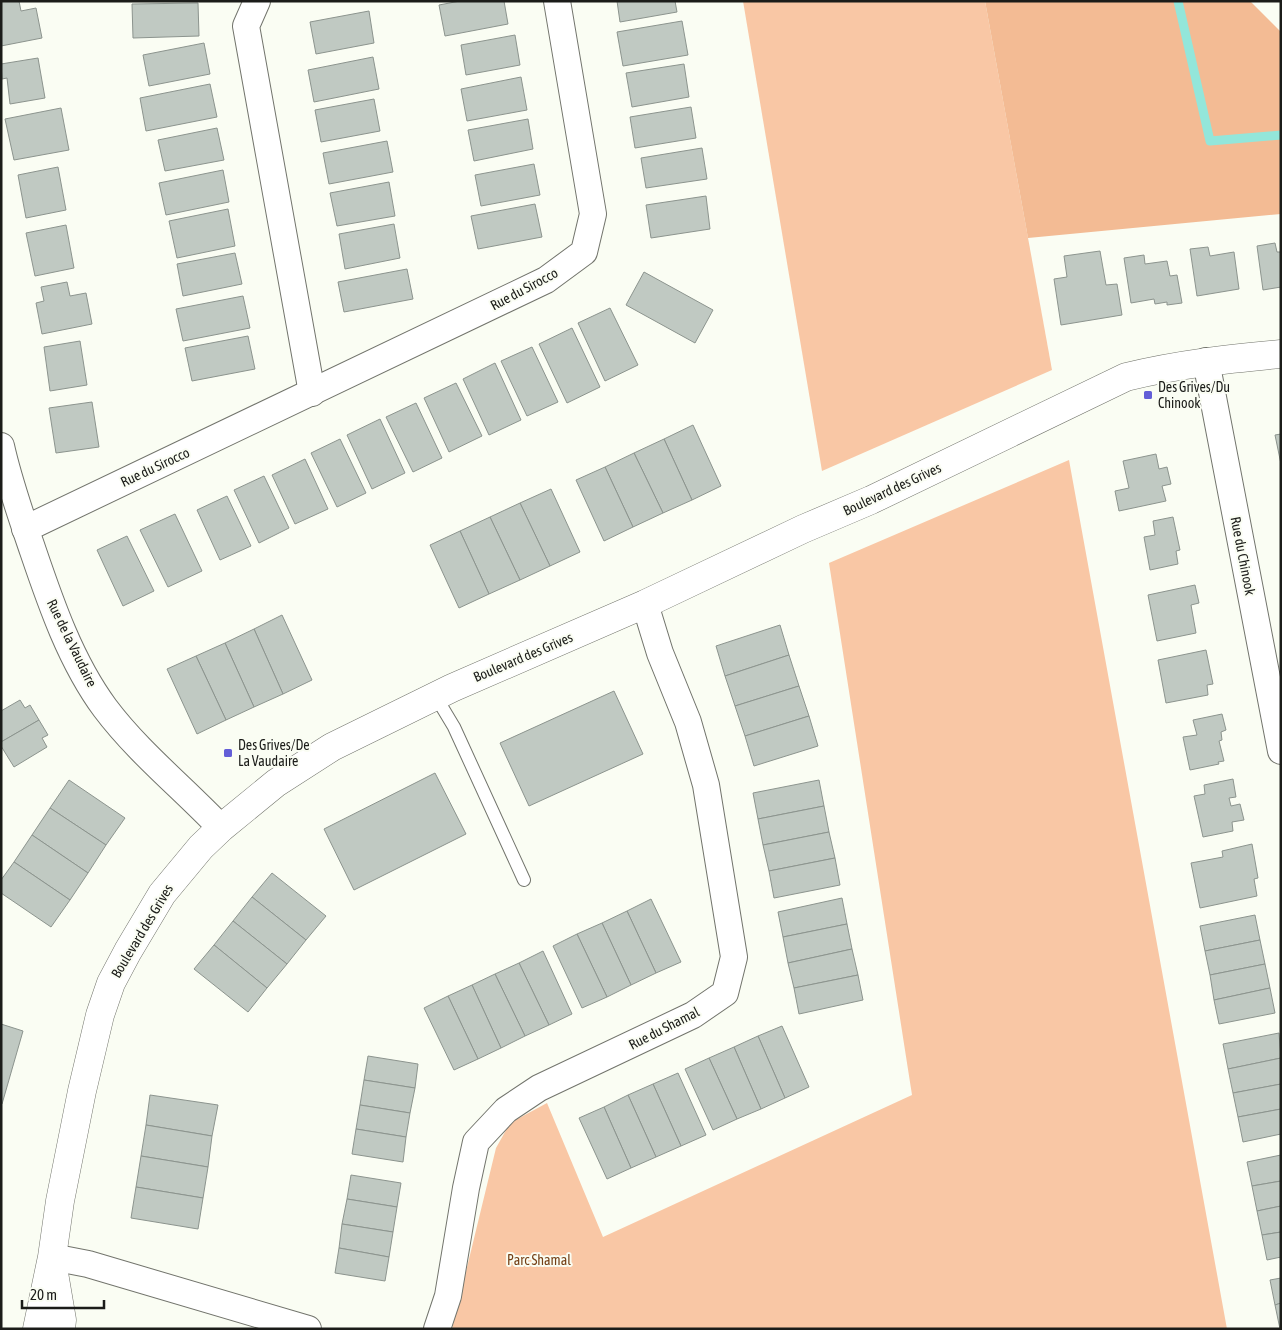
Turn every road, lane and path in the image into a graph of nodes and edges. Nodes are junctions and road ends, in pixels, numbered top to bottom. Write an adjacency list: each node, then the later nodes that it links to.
1 (257, 1): 5 (street)
2 (557, 1): 5 (street, Rue du Sirocco)
3 (1281, 354): 4 (street, Boulevard des Grives)
4 (1206, 361): 8 (street, Boulevard des Grives); 10 (street, Rue du Chinook)
5 (312, 393): 7 (street, Rue du Sirocco)
6 (1, 446): 7 (street, Rue de la Vaudaire)
7 (25, 529): 11 (street, Rue de la Vaudaire)
8 (645, 604): 9 (street, Boulevard des Grives); 17 (street, Rue du Shamal)
9 (436, 697): 11 (street, Boulevard des Grives); 12 (lane)
10 (1281, 751)
11 (221, 828): 13 (street, Boulevard des Grives)
12 (524, 880)
13 (52, 1257): 14 (street, Boulevard des Grives); 15 (street, Boulevard des Grives); 16 (street)
14 (37, 1329)
15 (61, 1329)
16 (308, 1329)
17 (437, 1329)

